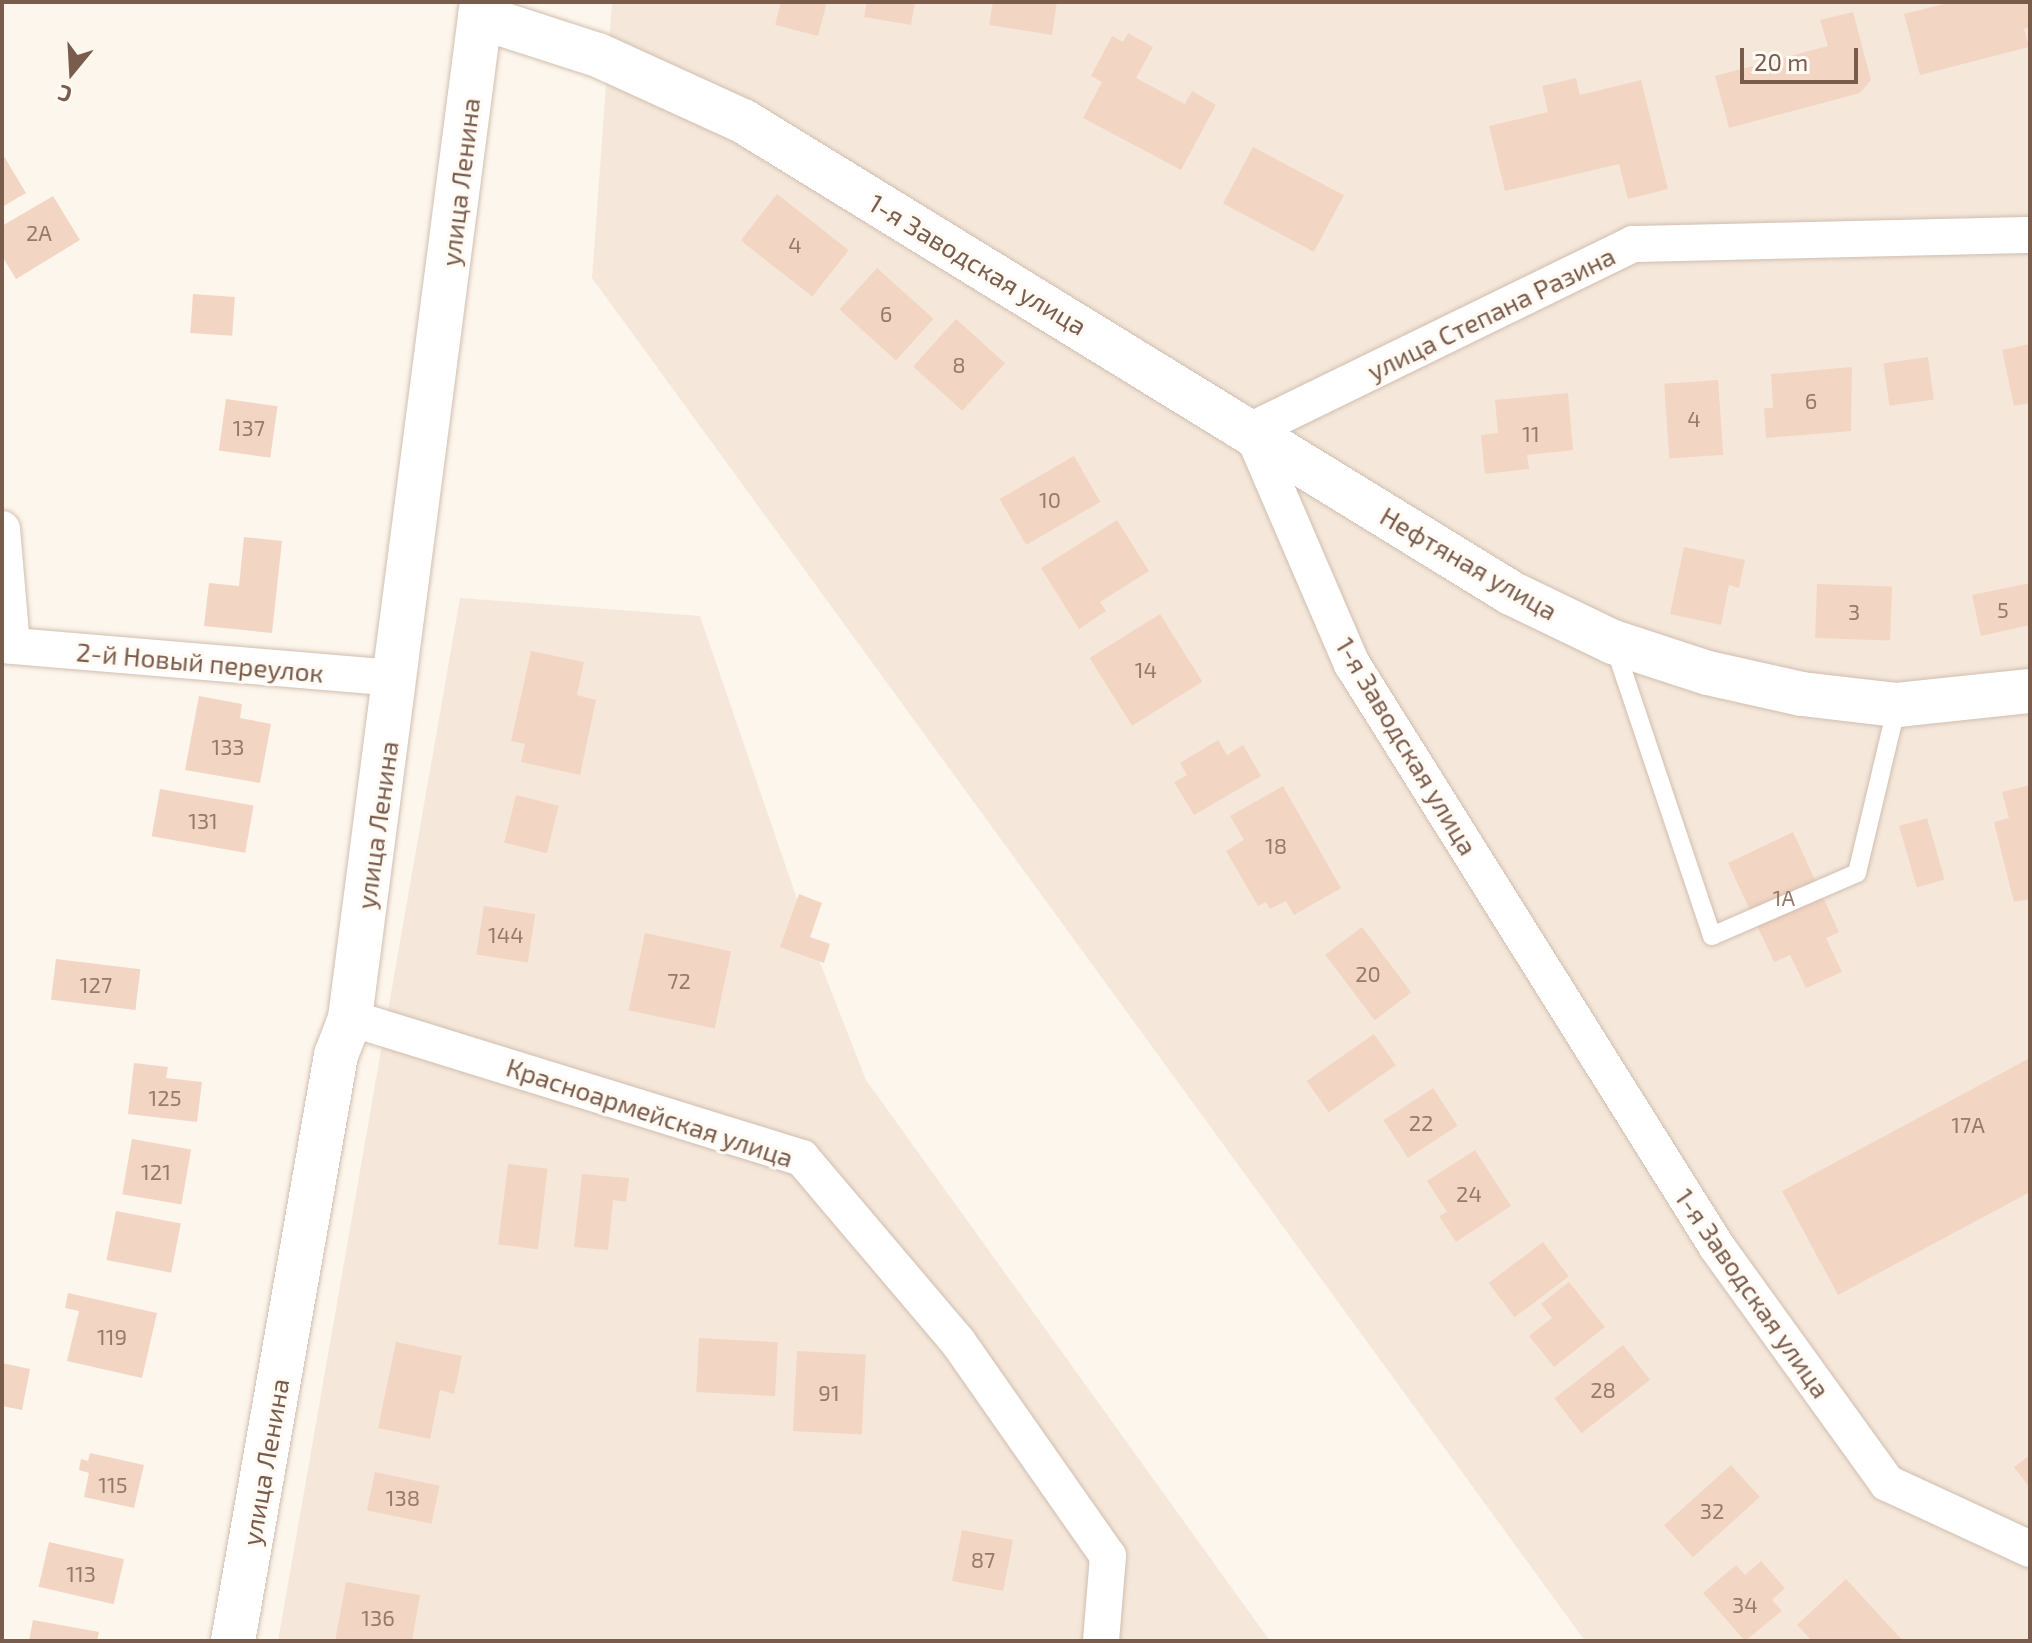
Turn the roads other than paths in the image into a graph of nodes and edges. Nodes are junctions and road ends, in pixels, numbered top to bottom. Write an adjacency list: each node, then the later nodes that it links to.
1 (481, 10): 3 (main road, 1-я Заводская улица); 7 (main road, улица Ленина)
2 (2030, 235): 3 (street, улица Степана Разина)
3 (1251, 430): 5 (main road, Нефтяная улица); 11 (street, 1-я Заводская улица)
4 (2, 529): 6 (street)
5 (1613, 642): 9 (main road, Нефтяная улица); 9 (lane)
6 (7, 646): 7 (street, 2-й Новый переулок)
7 (397, 678): 10 (main road, улица Ленина)
8 (2026, 697): 9 (main road, Нефтяная улица)
9 (1897, 705)
10 (350, 1018): 12 (main road, улица Ленина); 13 (street, Красноармейская улица)
11 (2030, 1549)
12 (233, 1641)
13 (1101, 1641)

